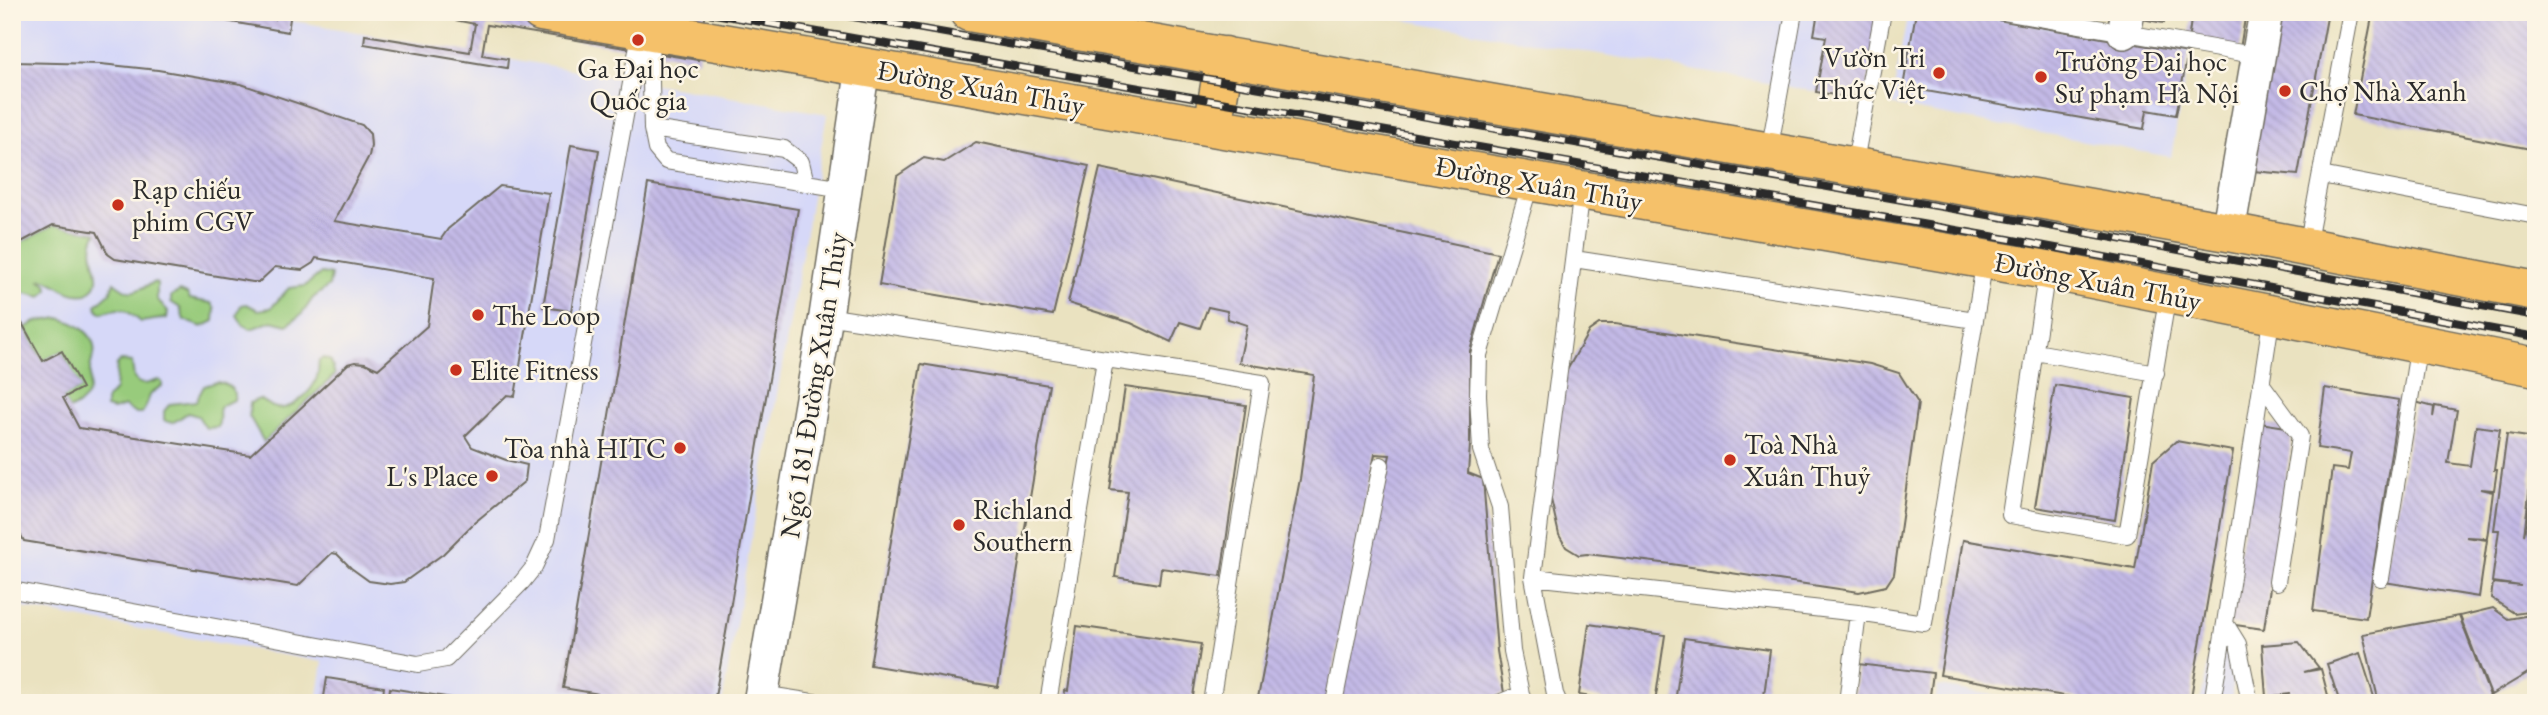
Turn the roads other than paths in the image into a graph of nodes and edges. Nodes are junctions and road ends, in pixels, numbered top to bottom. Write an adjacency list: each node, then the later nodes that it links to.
1 (541, 12): 9 (main road, Đường Xuân Thủy)
2 (969, 12): 10 (main road)
3 (1794, 12): 15 (lane)
4 (1883, 12): 16 (lane)
5 (2004, 12): 8 (lane)
6 (2266, 12): 11 (street)
7 (2351, 12): 17 (lane)
8 (2126, 22): 11 (lane)
9 (646, 30): 12 (main road, Đường Xuân Thủy); 14 (lane); 43 (lane)
10 (1225, 56): 13 (main road); 15 (main road)
11 (2259, 56): 23 (street)
12 (863, 67): 13 (main road, Đường Xuân Thủy); 20 (street, Ngõ 181 Đường Xuân Thủy)
13 (1213, 127): 18 (main road, Đường Xuân Thủy)
14 (652, 129): 19 (lane); 19 (lane)
15 (1769, 152): 16 (main road)
16 (1854, 167): 23 (main road)
17 (2321, 175): 22 (lane); 24 (lane)
18 (1531, 181): 21 (main road, Đường Xuân Thủy); 47 (lane)
19 (806, 183): 20 (lane)
20 (844, 189): 31 (street, Ngõ 181 Đường Xuân Thủy)
21 (1583, 190): 25 (lane); 26 (main road, Đường Xuân Thủy)
22 (2536, 216)
23 (2228, 232): 24 (main road)
24 (2307, 247): 28 (main road)
25 (1574, 259): 32 (lane); 40 (lane)
26 (1985, 259): 27 (main road, Đường Xuân Thủy); 32 (lane)
27 (2047, 270): 29 (main road, Đường Xuân Thủy); 34 (lane)
28 (2536, 291)
29 (2168, 293): 30 (main road, Đường Xuân Thủy); 37 (lane)
30 (2272, 314): 33 (main road, Đường Xuân Thủy); 38 (lane)
31 (826, 316): 35 (lane); 46 (street, Ngõ 181 Đường Xuân Thủy)
32 (1975, 320): 44 (lane)
33 (2419, 344): 36 (main road, Đường Xuân Thủy); 41 (lane)
34 (2035, 352): 37 (lane); 37 (lane)
35 (1105, 360): 49 (lane); 50 (lane)
36 (2536, 367)
37 (2156, 373)
38 (2261, 383): 42 (lane); 45 (lane)
39 (1381, 465): 51 (lane)
40 (1533, 577): 44 (lane); 53 (lane)
41 (2381, 578)
42 (2277, 582)
43 (12, 590)
44 (1858, 613): 54 (lane)
45 (2225, 623): 55 (lane); 56 (lane)
46 (761, 698): 48 (lane)
47 (1523, 698): 52 (lane)
48 (820, 703)
49 (1048, 703)
50 (1211, 703)
51 (1334, 703)
52 (1499, 703)
53 (1559, 703)
54 (1847, 703)
55 (2212, 703)
56 (2250, 703)

